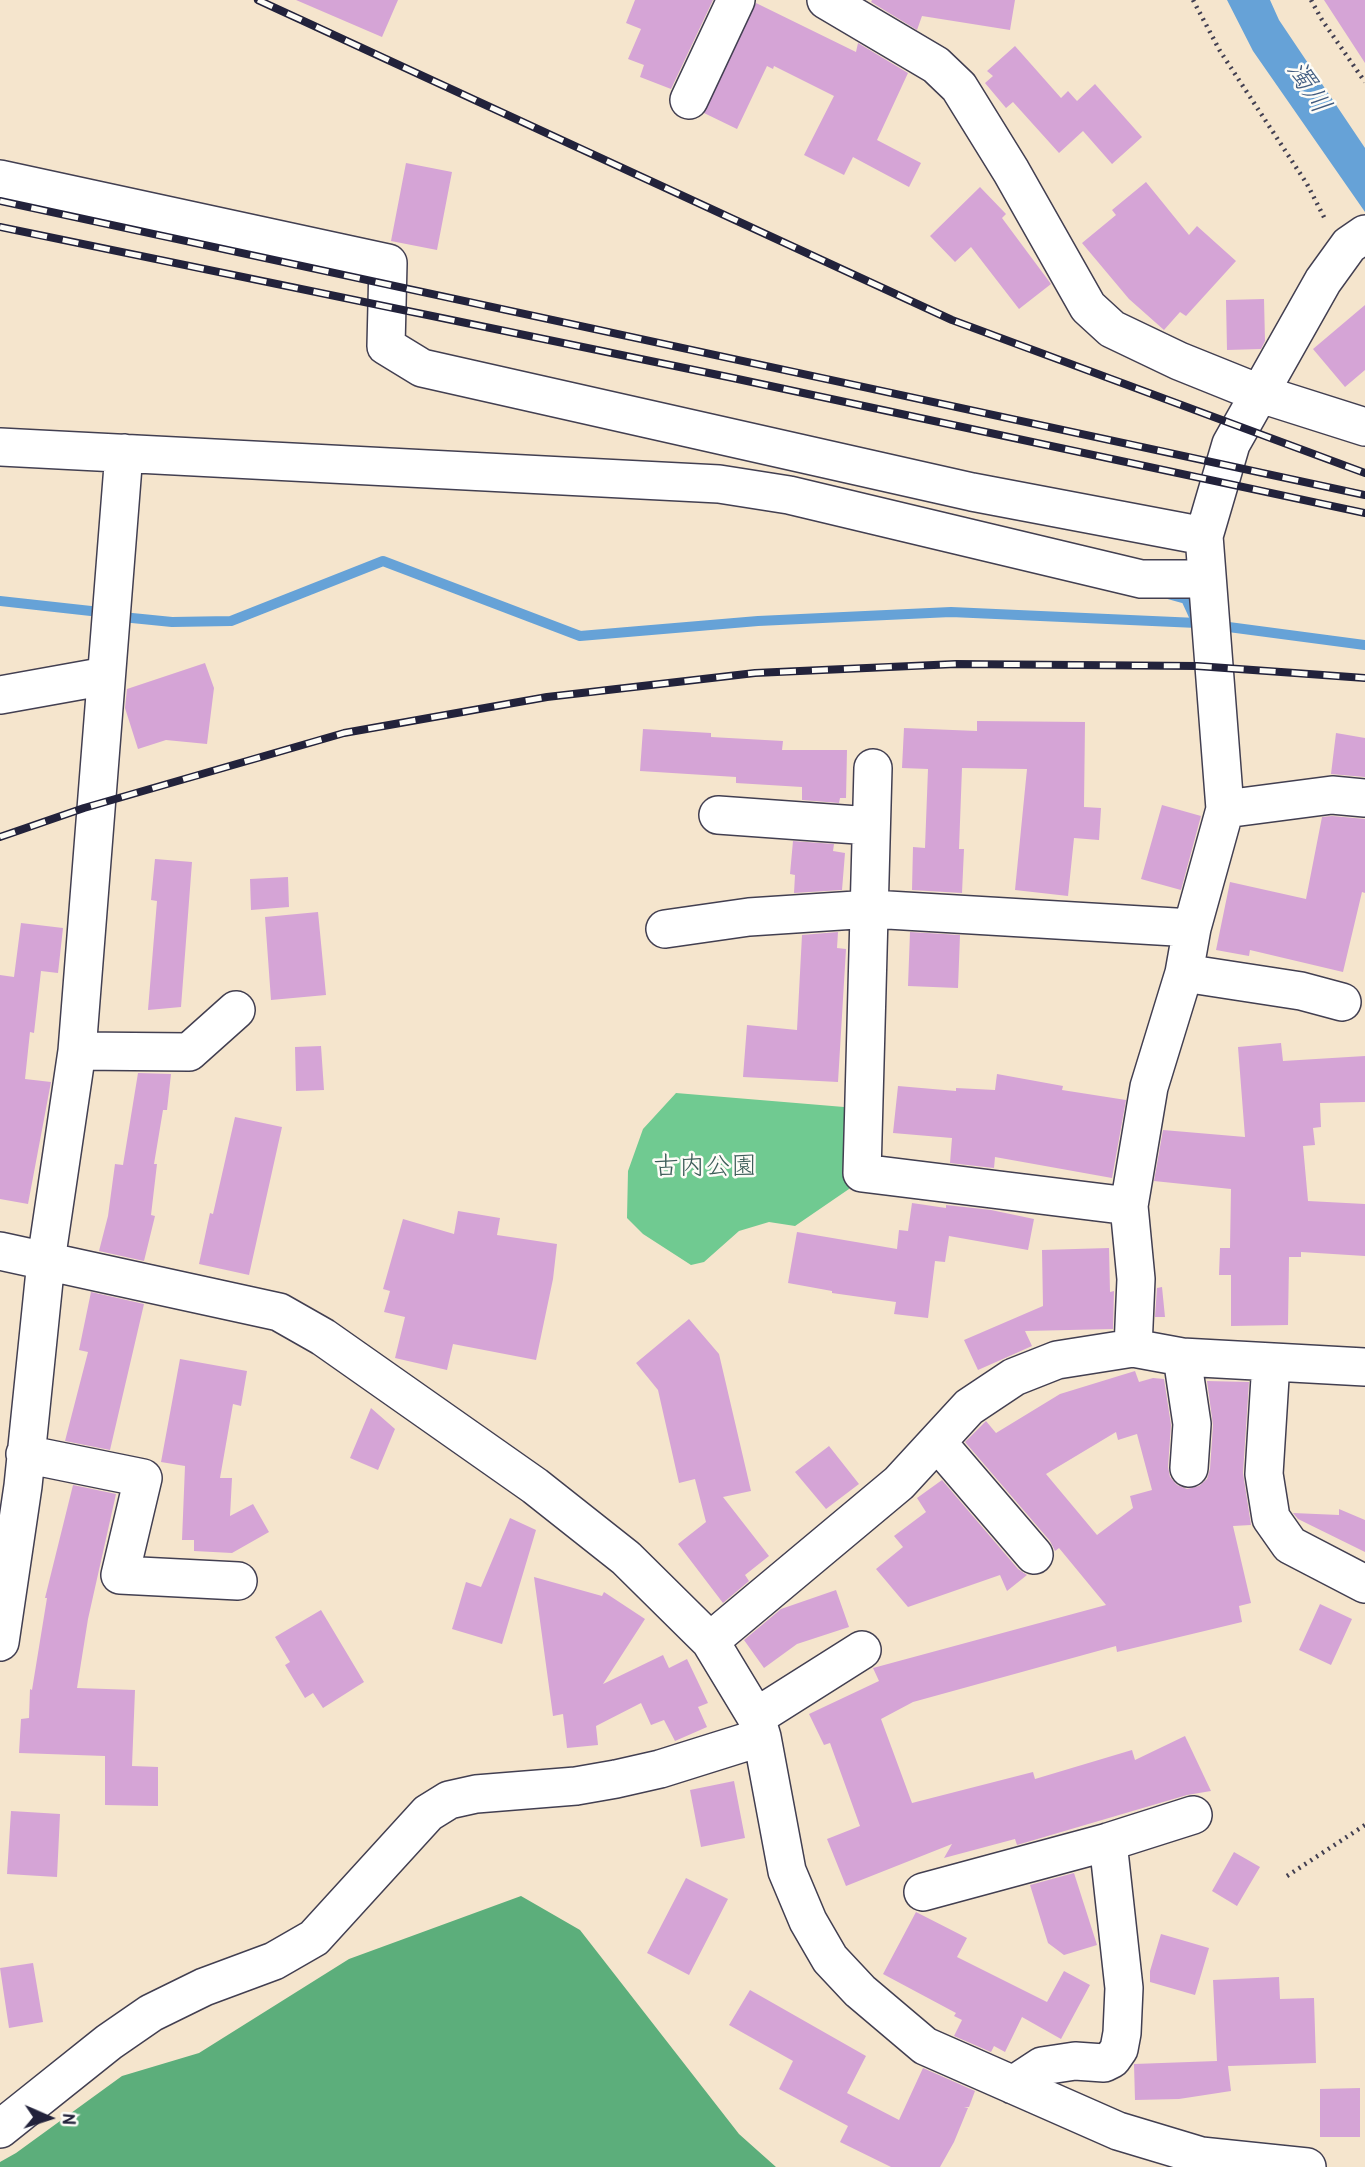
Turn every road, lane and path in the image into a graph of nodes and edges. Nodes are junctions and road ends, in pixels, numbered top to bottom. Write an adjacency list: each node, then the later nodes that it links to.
1 (736, 0): 6 (street)
2 (1193, 0): 8 (path)
3 (1311, 0): 5 (path)
4 (839, 3): 9 (street)
5 (1365, 82)
6 (689, 100)
7 (0, 179): 13 (street)
8 (1353, 244): 9 (street)
9 (1261, 394): 10 (street); 13 (street)
10 (1365, 427)
11 (0, 447): 12 (street)
12 (124, 453): 14 (street); 15 (street)
13 (1204, 536): 14 (street)
14 (1207, 579): 19 (street)
15 (106, 676): 16 (street); 28 (street)
16 (0, 695)
17 (873, 768): 21 (street)
18 (1365, 798): 19 (street)
19 (1225, 809): 23 (street)
20 (718, 815): 21 (street)
21 (871, 826): 22 (street)
22 (871, 909): 23 (street); 24 (street); 29 (street)
23 (1192, 928): 25 (street)
24 (665, 929)
25 (1184, 973): 26 (street); 29 (street)
26 (1342, 1002)
27 (236, 1010): 28 (street)
28 (77, 1051): 31 (street)
29 (1129, 1206): 32 (street)
30 (0, 1251): 31 (street)
31 (46, 1261): 37 (street); 42 (street)
32 (1133, 1348): 33 (street); 36 (street)
33 (1182, 1357): 34 (street); 38 (street)
34 (1271, 1362): 35 (street); 41 (street)
35 (1365, 1367)
36 (937, 1442): 39 (street); 42 (street)
37 (25, 1454): 40 (street); 43 (street)
38 (1189, 1468)
39 (1034, 1555)
40 (238, 1581)
41 (1365, 1584)
42 (710, 1641): 45 (street)
43 (0, 1642)
44 (862, 1650): 45 (street)
45 (759, 1727): 51 (street); 52 (street)
46 (1193, 1815): 48 (street)
47 (1365, 1825): 49 (path)
48 (1108, 1842): 50 (street); 51 (street)
49 (1287, 1876)
50 (923, 1892)
51 (1013, 2085): 53 (street)
52 (0, 2129)
53 (1307, 2167)

